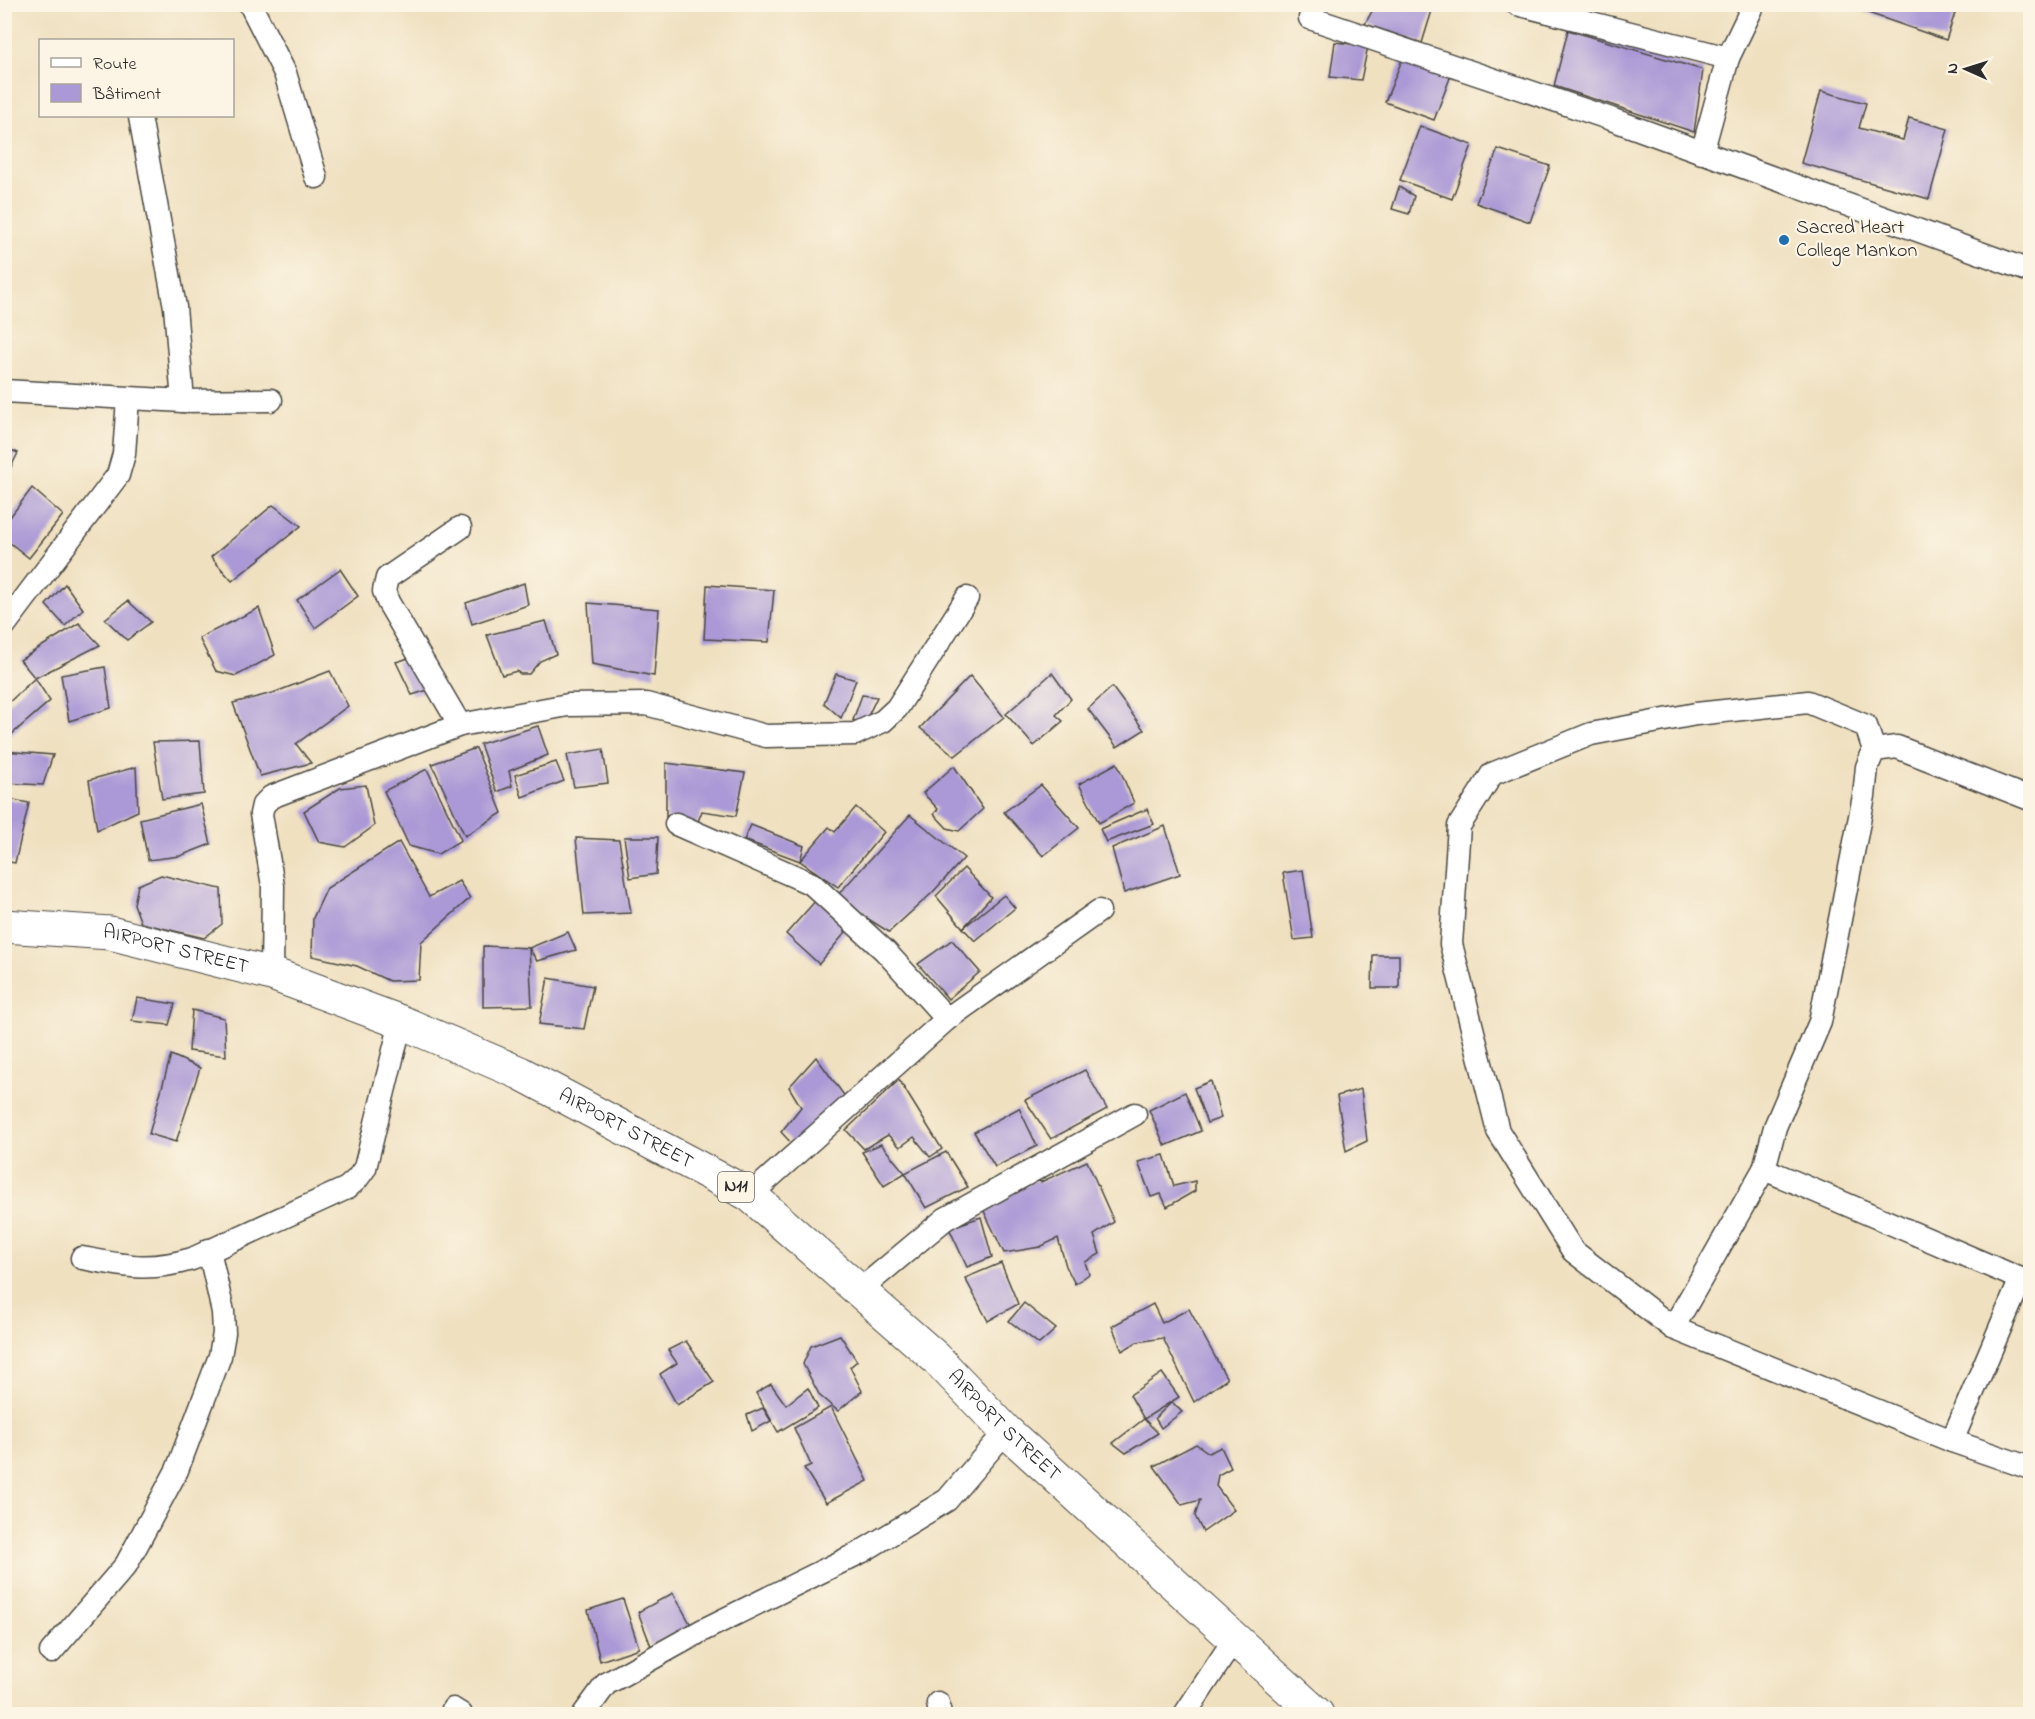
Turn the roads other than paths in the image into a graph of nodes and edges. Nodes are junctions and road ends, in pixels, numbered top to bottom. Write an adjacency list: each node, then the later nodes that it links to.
1 (250, 4): 8 (street)
2 (1518, 4): 5 (street)
3 (1754, 4): 5 (street)
4 (1310, 18): 7 (street)
5 (1728, 57): 7 (street)
6 (141, 117): 13 (street)
7 (1702, 153): 9 (street)
8 (316, 177)
9 (2031, 271)
10 (4, 391): 11 (street)
11 (128, 399): 13 (street); 16 (street)
12 (271, 400): 13 (street)
13 (183, 401)
14 (460, 528): 17 (street)
15 (968, 598): 17 (street)
16 (4, 626)
17 (460, 725): 23 (street)
18 (1874, 750): 19 (street); 27 (street); 33 (street)
19 (2031, 799)
20 (676, 825): 24 (street)
21 (1099, 911): 24 (street)
22 (4, 926): 23 (highway, AIRPORT STREET / N11)
23 (272, 974): 25 (highway, AIRPORT STREET / N11)
24 (947, 1019): 28 (street)
25 (401, 1022): 28 (highway, AIRPORT STREET / N11); 29 (street)
26 (1135, 1114): 32 (street)
27 (1764, 1169): 31 (street); 33 (street)
28 (750, 1195): 32 (highway, AIRPORT STREET / N11)
29 (208, 1250): 30 (street); 38 (street)
30 (82, 1258)
31 (2026, 1281): 35 (street)
32 (860, 1290): 34 (highway, AIRPORT STREET / N11)
33 (1673, 1328): 35 (street)
34 (1006, 1431): 37 (highway, AIRPORT STREET / N11); 39 (street)
35 (1952, 1441): 36 (street)
36 (2031, 1468)
37 (1235, 1638): 40 (street); 41 (highway, AIRPORT STREET / N11)
38 (51, 1652)
39 (584, 1714)
40 (1185, 1714)
41 (1317, 1714)

